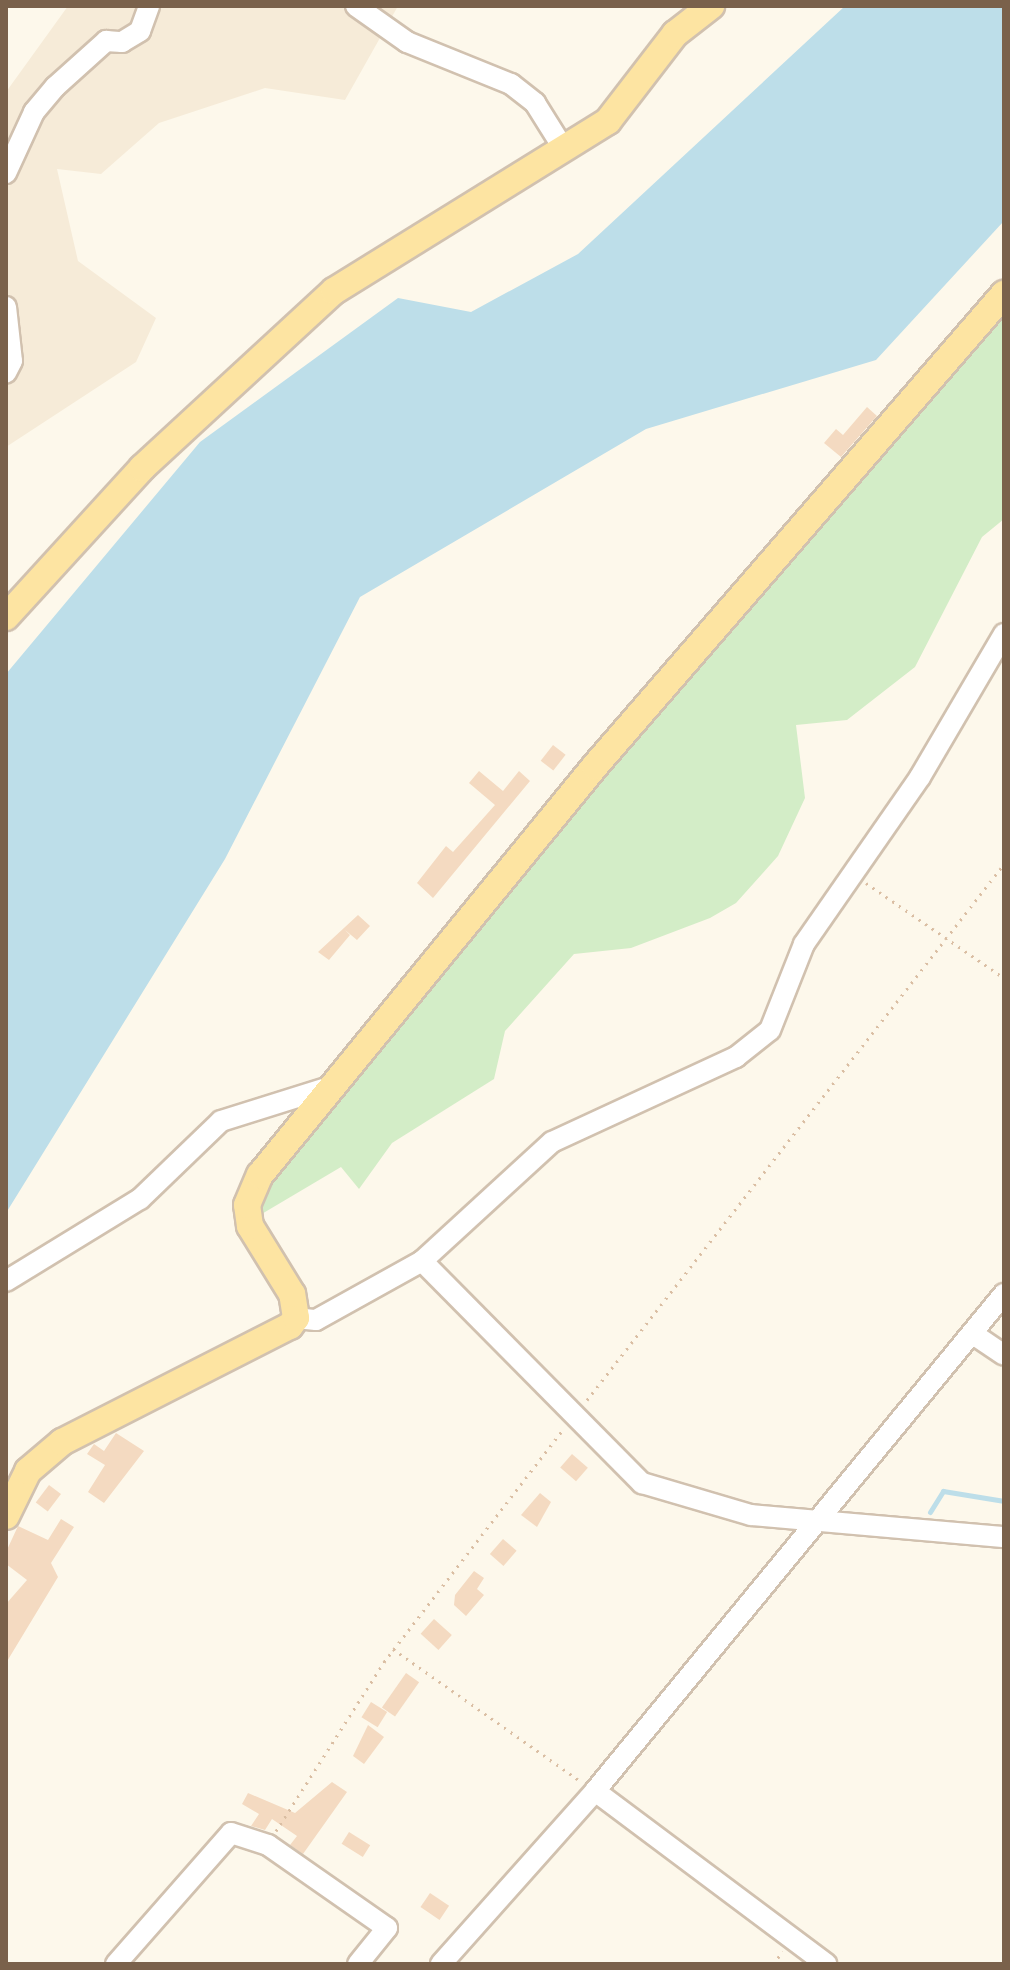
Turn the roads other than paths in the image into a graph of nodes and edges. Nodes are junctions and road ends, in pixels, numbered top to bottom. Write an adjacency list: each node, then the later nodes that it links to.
1 (149, 6): 5 (street)
2 (356, 6): 4 (street)
3 (711, 6): 4 (main road)
4 (562, 146): 9 (main road)
5 (6, 173)
6 (1004, 294): 11 (main road)
7 (6, 307): 8 (street)
8 (6, 373)
9 (6, 617)
10 (1004, 634): 12 (street)
11 (333, 1086): 13 (street); 15 (main road)
12 (422, 1261): 15 (street); 19 (street)
13 (6, 1281)
14 (1004, 1294): 16 (street)
15 (296, 1318): 18 (main road)
16 (973, 1334): 17 (street); 19 (street)
17 (1004, 1355)
18 (6, 1516)
19 (817, 1524): 20 (street); 21 (street)
20 (1004, 1537)
21 (595, 1791): 24 (street); 25 (street)
22 (116, 1964): 23 (street)
23 (358, 1964)
24 (441, 1964)
25 (826, 1964)

